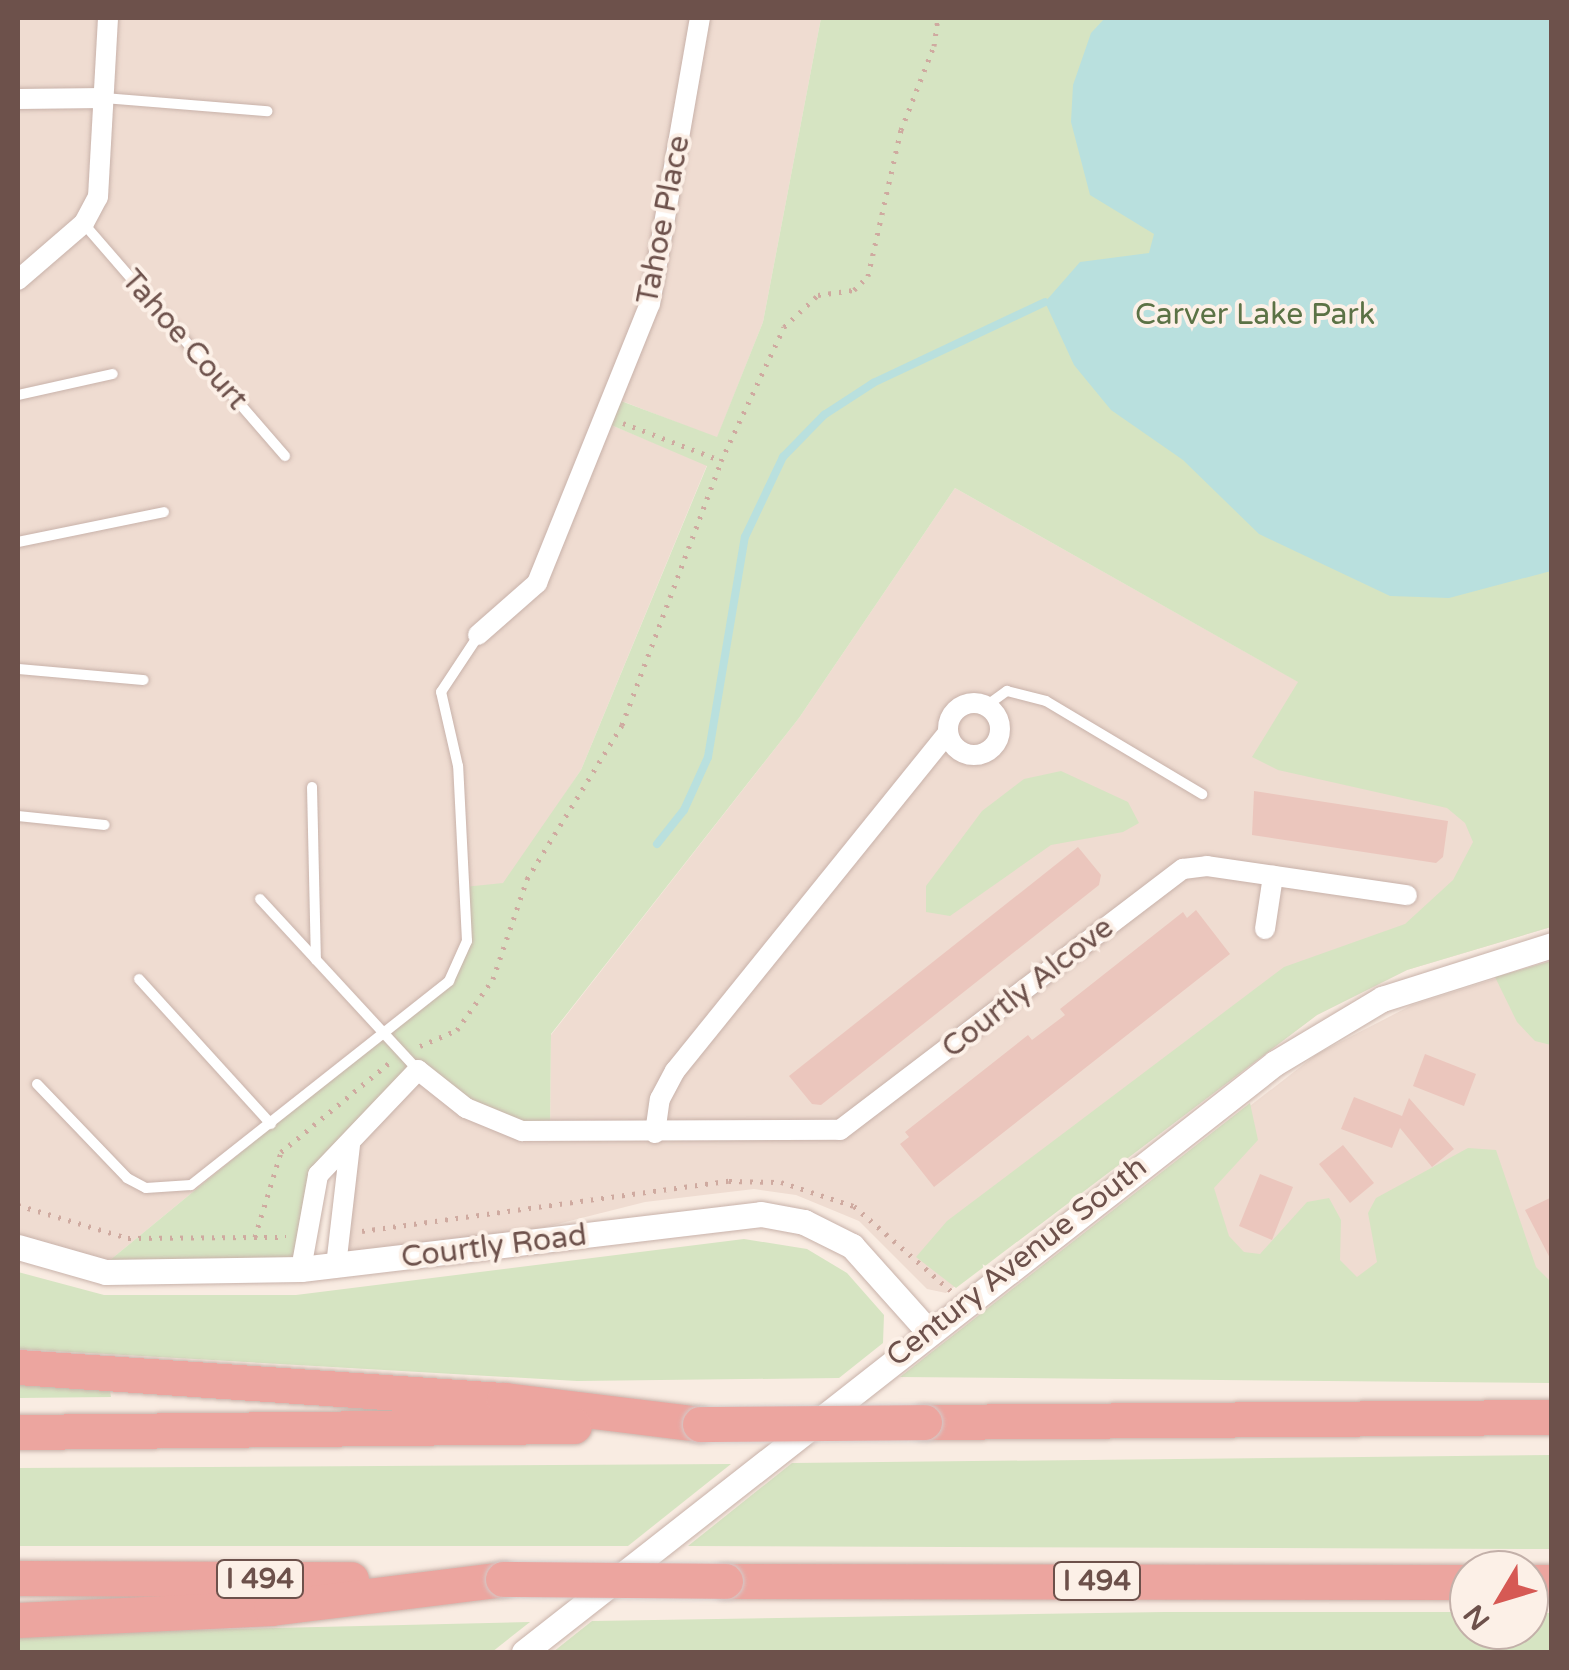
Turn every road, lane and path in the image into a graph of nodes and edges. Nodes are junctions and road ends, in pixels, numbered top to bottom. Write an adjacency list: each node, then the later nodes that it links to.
1 (108, 18): 4 (street)
2 (700, 18): 11 (street, Tahoe Place)
3 (938, 18): 13 (path)
4 (104, 98): 5 (street); 6 (lane); 7 (street)
5 (18, 100)
6 (267, 111)
7 (84, 223): 8 (street); 12 (lane, Tahoe Court)
8 (18, 280)
9 (113, 374): 10 (lane)
10 (18, 395)
11 (606, 416): 13 (path); 16 (street, Tahoe Place)
12 (285, 456)
13 (721, 460): 33 (path)
14 (164, 512): 15 (lane)
15 (18, 542)
16 (478, 635): 32 (lane)
17 (18, 669): 18 (lane)
18 (144, 680)
19 (986, 706): 20 (street); 20 (street); 22 (lane)
20 (948, 733): 37 (street)
21 (312, 787): 30 (lane)
22 (1202, 794)
23 (18, 816): 24 (lane)
24 (105, 825)
25 (1273, 876): 26 (street, Courtly Alcove); 28 (street); 37 (street, Courtly Alcove)
26 (1407, 896)
27 (260, 899): 30 (lane)
28 (1264, 929)
29 (1552, 944): 43 (street, Century Avenue South)
30 (316, 960): 32 (lane)
31 (139, 979): 36 (lane)
32 (384, 1033): 33 (lane); 36 (lane)
33 (402, 1053): 34 (lane); 39 (path)
34 (418, 1070): 37 (street, Courtly Alcove); 38 (street)
35 (37, 1084): 36 (lane)
36 (271, 1124)
37 (655, 1133)
38 (350, 1145): 41 (street); 42 (street)
39 (255, 1238)
40 (18, 1247): 42 (street, Courtly Road)
41 (336, 1266): 42 (street, Courtly Road); 43 (street, Courtly Road)
42 (301, 1269)
43 (928, 1331): 52 (street, Century Avenue South)
44 (18, 1367): 46 (highway)
45 (1552, 1417): 46 (highway, bridge)
46 (700, 1424): 47 (highway)
47 (18, 1432)
48 (18, 1578): 49 (highway, I 494)
49 (502, 1579): 50 (highway, I 494, bridge); 51 (highway)
50 (1449, 1582)
51 (18, 1620)
52 (524, 1652)

